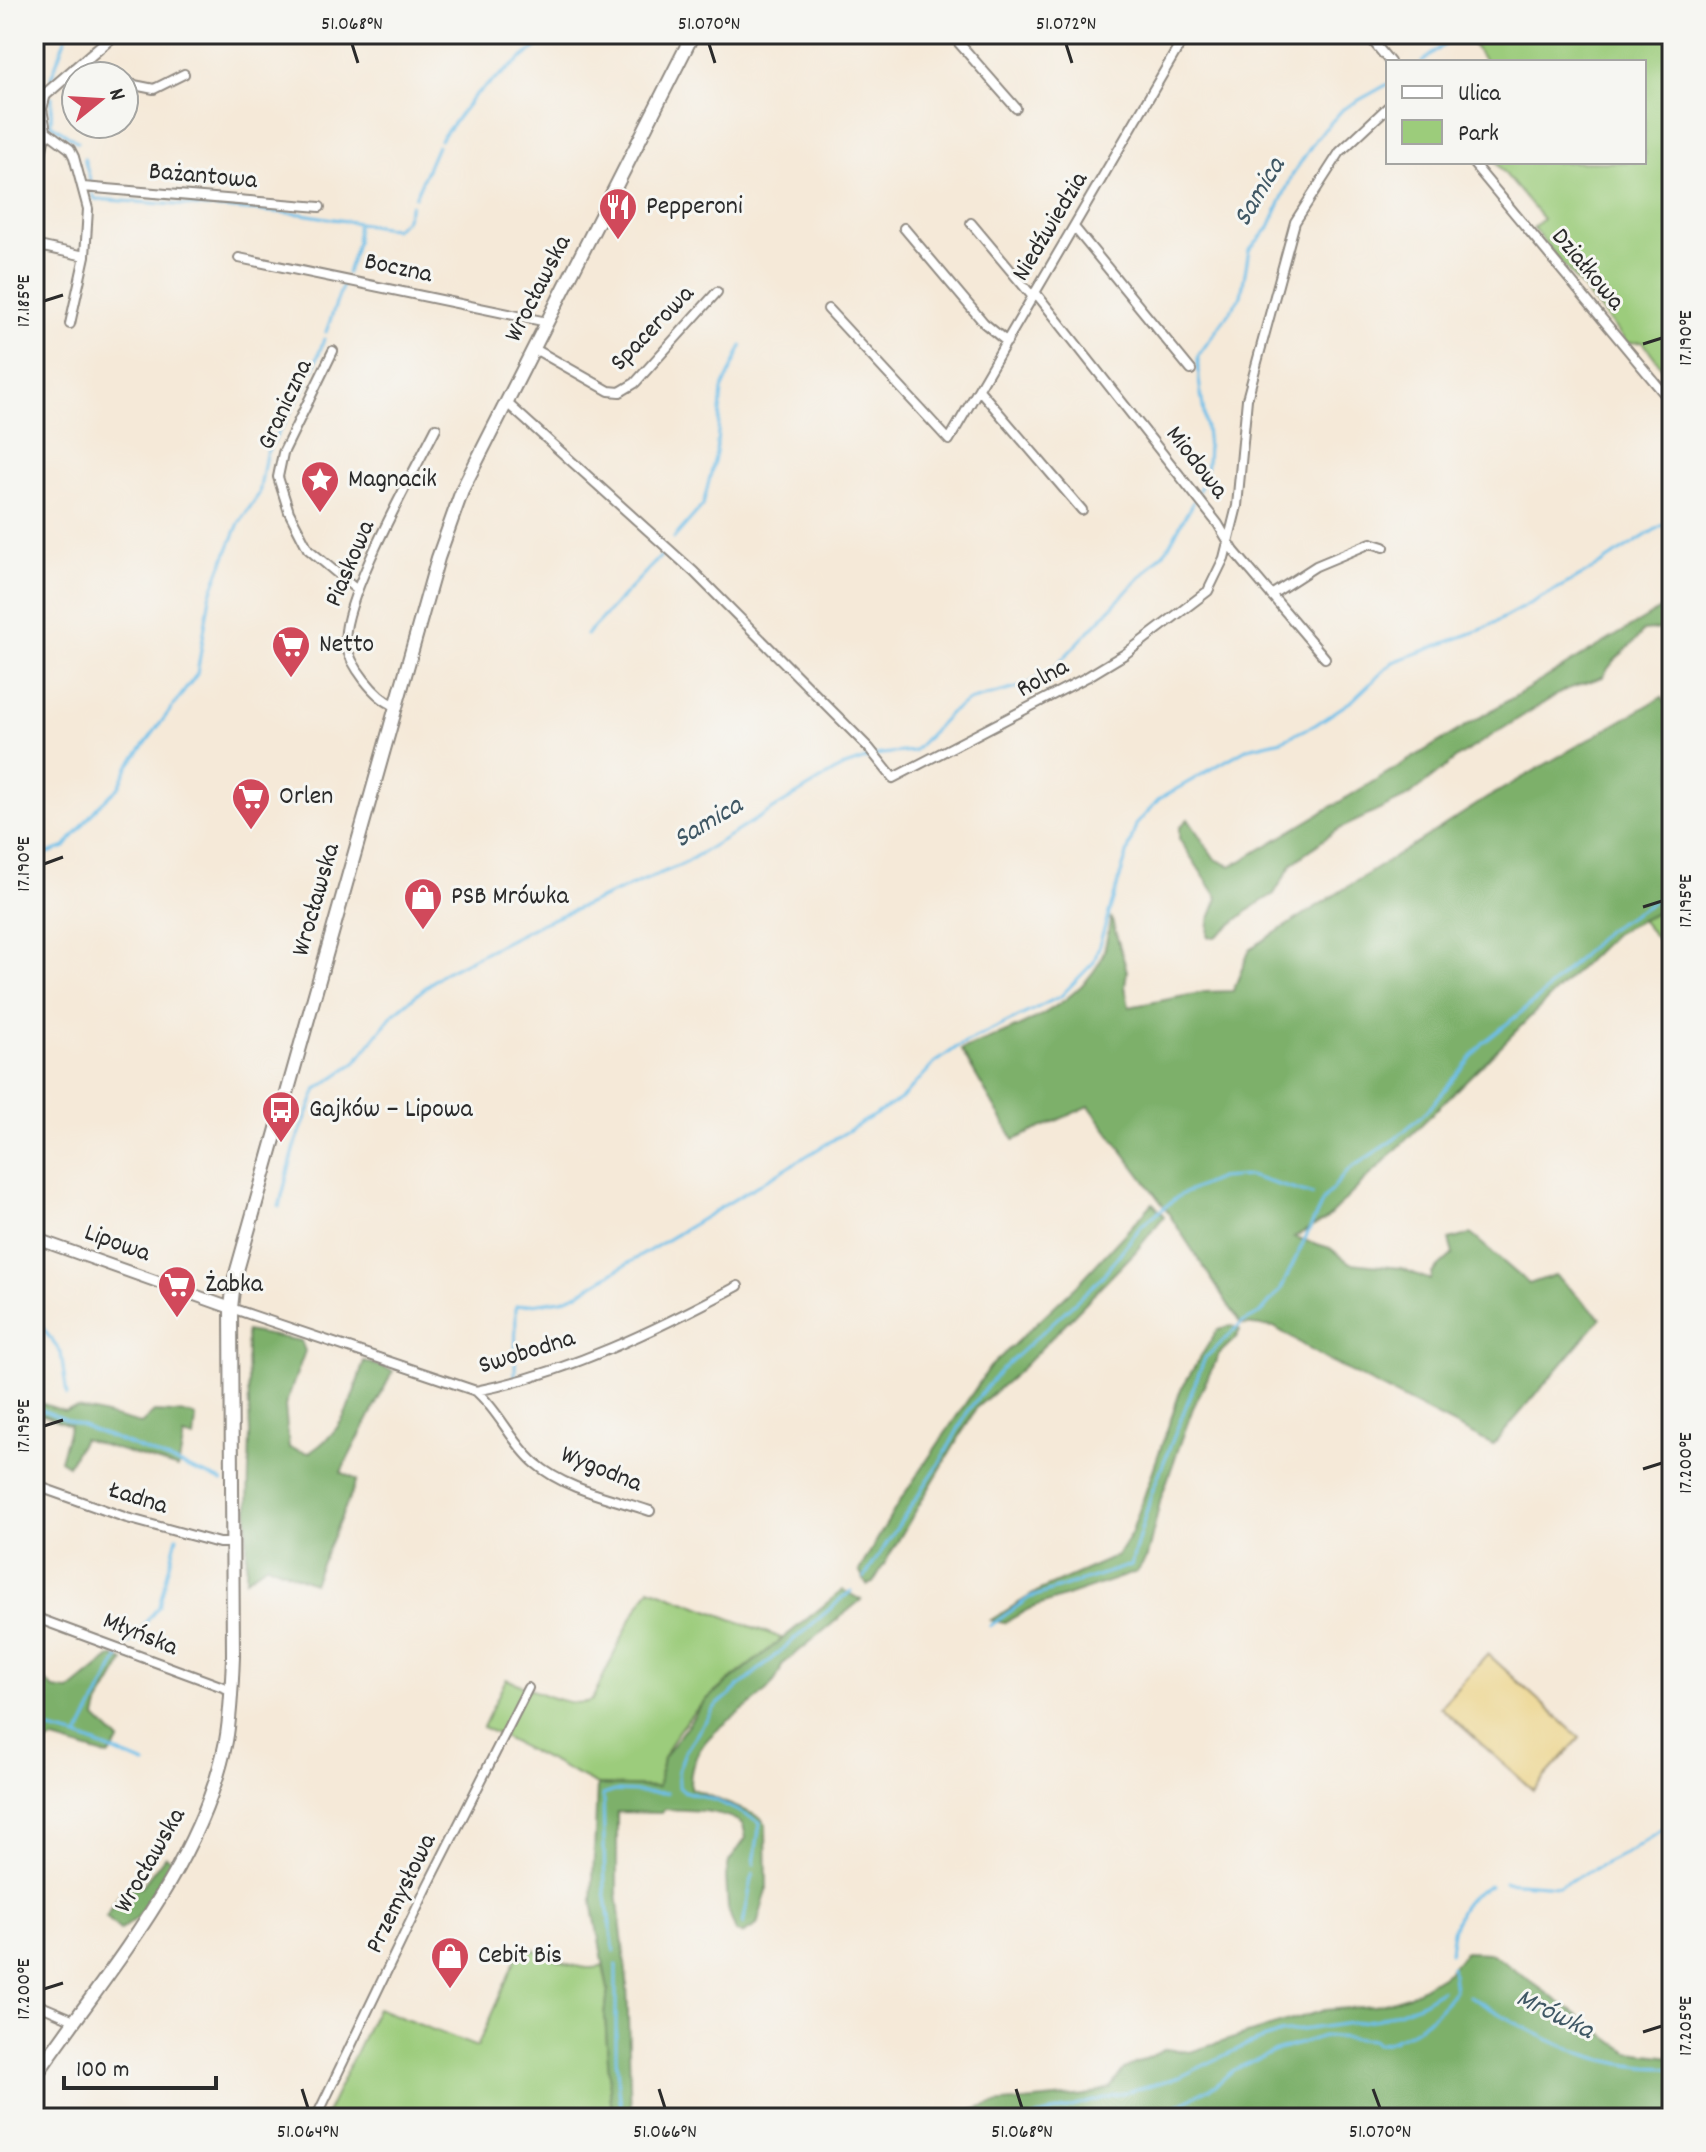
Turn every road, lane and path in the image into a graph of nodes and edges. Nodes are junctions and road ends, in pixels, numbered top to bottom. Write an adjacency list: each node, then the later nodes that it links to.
1 (115, 34): 6 (street)
2 (693, 34): 29 (main road, Wrocławska)
3 (951, 34): 13 (street)
4 (1186, 34): 21 (street, Niedźwiedzia)
5 (1367, 34): 7 (street)
6 (85, 60)
7 (1388, 60)
8 (184, 74): 10 (street)
9 (60, 82): 11 (street)
10 (140, 86)
11 (46, 94): 12 (street); 15 (street)
12 (34, 97)
13 (1016, 108)
14 (1386, 109): 40 (street, Rolna)
15 (46, 131): 17 (street); 18 (street)
16 (1474, 164): 37 (street, Działkowa)
17 (34, 187)
18 (83, 187): 19 (street, Bażantowa); 24 (street)
19 (320, 207)
20 (971, 223): 27 (street, Miodowa)
21 (1074, 227): 27 (street, Niedźwiedzia); 34 (street)
22 (904, 228): 31 (street)
23 (34, 245): 24 (street)
24 (85, 256): 30 (street)
25 (239, 258): 29 (street, Boczna)
26 (717, 292): 32 (street, Spacerowa)
27 (1034, 294): 31 (street, Niedźwiedzia); 40 (street, Miodowa)
28 (828, 309): 35 (street, Niedźwiedzia)
29 (547, 322): 32 (main road, Wrocławska)
30 (70, 324)
31 (1007, 342): 35 (street, Niedźwiedzia)
32 (533, 348): 36 (main road, Wrocławska)
33 (333, 351): 42 (street, Graniczna)
34 (1191, 370)
35 (981, 392): 39 (street)
36 (507, 403): 40 (street, Rolna); 45 (main road, Wrocławska)
37 (1672, 403)
38 (436, 428): 42 (street, Piaskowa)
39 (1082, 510)
40 (1229, 539): 43 (street, Miodowa)
41 (1384, 547): 43 (street)
42 (357, 590): 45 (street, Piaskowa)
43 (1271, 595): 44 (street, Miodowa)
44 (1325, 658)
45 (394, 705): 48 (main road, Wrocławska)
46 (34, 1238): 48 (street, Lipowa)
47 (738, 1286): 49 (street, Swobodna)
48 (231, 1308): 49 (street, Swobodna); 52 (main road, Wrocławska)
49 (476, 1391): 51 (street, Wygodna)
50 (34, 1485): 52 (street, Ładna)
51 (650, 1511)
52 (232, 1543): 55 (main road, Wrocławska)
53 (34, 1617): 55 (street, Młyńska)
54 (528, 1688): 59 (street, Przemysłowa)
55 (231, 1690): 57 (main road, Wrocławska)
56 (34, 2003): 57 (street)
57 (74, 2020): 58 (main road, Wrocławska)
58 (34, 2078)
59 (316, 2118)

